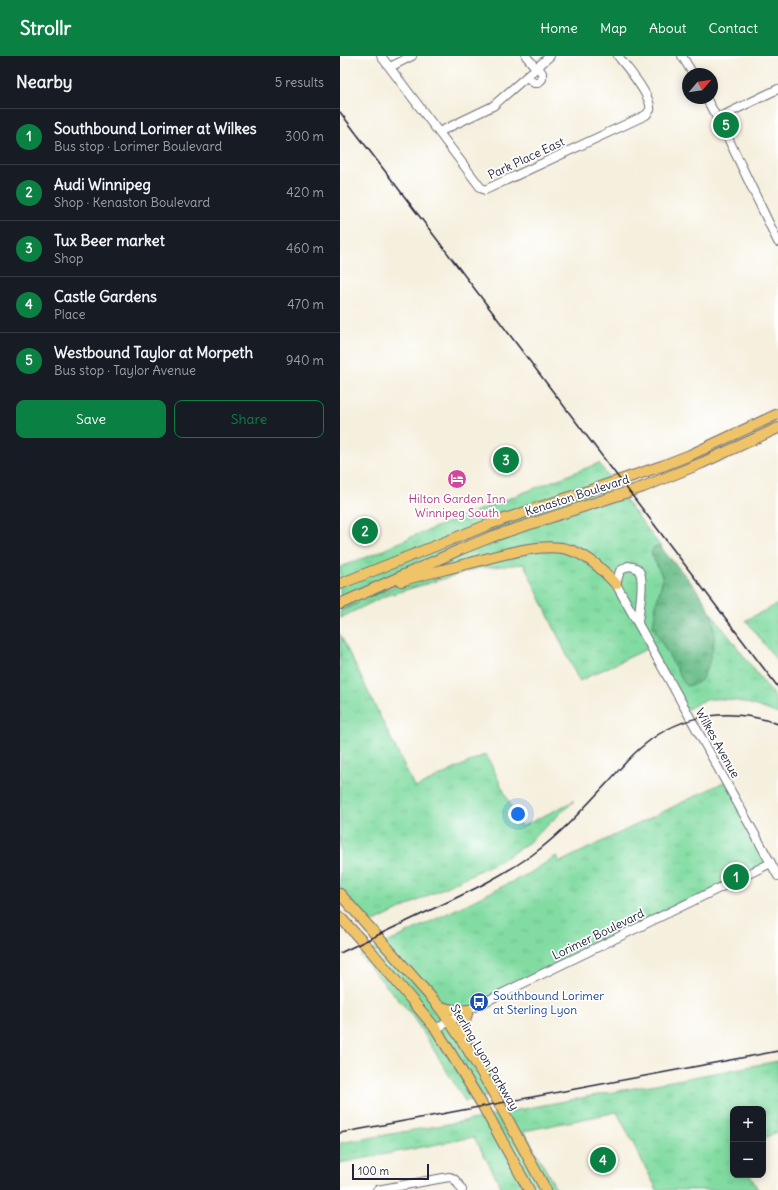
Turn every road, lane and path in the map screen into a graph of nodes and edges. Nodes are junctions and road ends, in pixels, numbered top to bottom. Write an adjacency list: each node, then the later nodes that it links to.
1 (381, 56): 7 (street, Park Place East)
2 (412, 56): 7 (street)
3 (526, 56): 8 (street)
4 (550, 56): 8 (street)
5 (618, 56): 14 (street, Park Place East)
6 (682, 56): 9 (street)
7 (390, 67): 14 (street, Park Place East)
8 (537, 68): 10 (street); 10 (street)
9 (689, 68)
10 (527, 76): 14 (street)
11 (778, 89): 13 (street)
12 (710, 104): 13 (street)
13 (718, 118): 15 (street)
14 (439, 132)
15 (778, 242)
16 (778, 414): 18 (main road, Kenaston Boulevard)
17 (778, 428): 22 (main road, Kenaston Boulevard)
18 (364, 574): 19 (main road); 20 (main road, Kenaston Boulevard)
19 (340, 576)
20 (340, 584)
21 (616, 584): 22 (main road); 24 (street, Wilkes Avenue); 24 (street)
22 (363, 593): 23 (main road, Kenaston Boulevard)
23 (340, 604)
24 (638, 622): 25 (street, Wilkes Avenue)
25 (771, 864): 26 (street, Wilkes Avenue); 30 (street, Lorimer Boulevard)
26 (778, 876)
27 (340, 894): 29 (main road, Sterling Lyon Parkway)
28 (340, 917): 32 (main road)
29 (437, 1004): 30 (main road); 31 (main road, Sterling Lyon Parkway)
30 (468, 1010): 31 (street, Lorimer Boulevard); 33 (main road)
31 (449, 1020): 32 (street, Lorimer Boulevard); 33 (main road, Sterling Lyon Parkway)
32 (436, 1029): 37 (main road)
33 (468, 1052): 38 (main road, Sterling Lyon Parkway)
34 (386, 1189): 35 (street); 36 (street)
35 (377, 1190)
36 (462, 1190)
37 (529, 1190)
38 (546, 1190)

